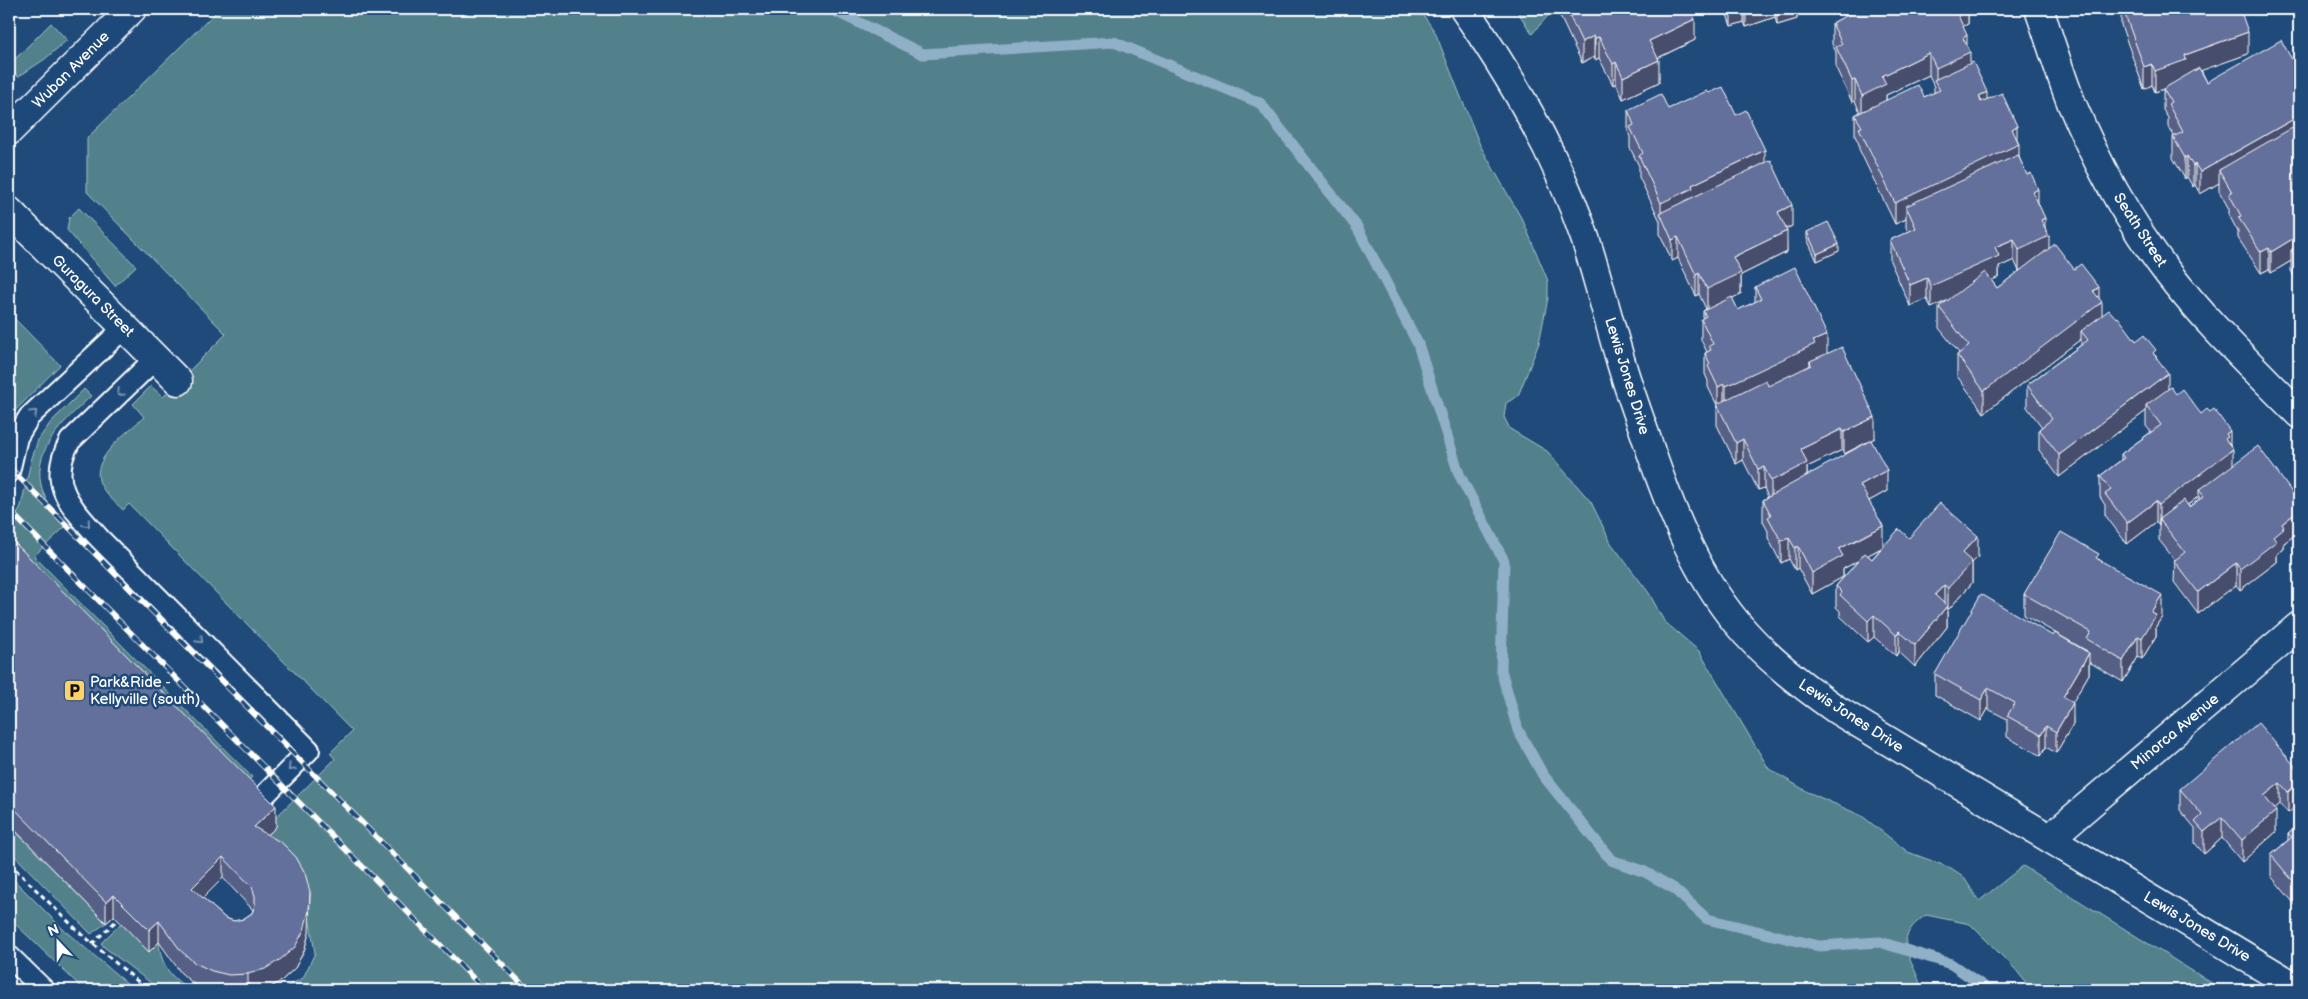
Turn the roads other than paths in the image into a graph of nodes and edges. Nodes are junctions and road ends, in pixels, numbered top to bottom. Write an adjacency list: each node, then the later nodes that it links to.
1 (132, 9): 4 (street, Wuban Avenue)
2 (1464, 9): 13 (street, Lewis Jones Drive)
3 (2039, 9): 9 (street, Seath Street)
4 (9, 131)
5 (9, 211): 6 (street, Guragura Street)
6 (124, 328): 7 (street, Guragura Street); 10 (lane, one-way to 6)
7 (155, 359): 8 (street, Guragura Street); 12 (lane, one-way to 12)
8 (178, 381)
9 (2299, 414)
10 (9, 472)
11 (2299, 626): 13 (street, Minorca Avenue)
12 (233, 827)
13 (2050, 838): 15 (street, Lewis Jones Drive)
14 (9, 956): 16 (lane)
15 (2299, 989)
16 (44, 990)

